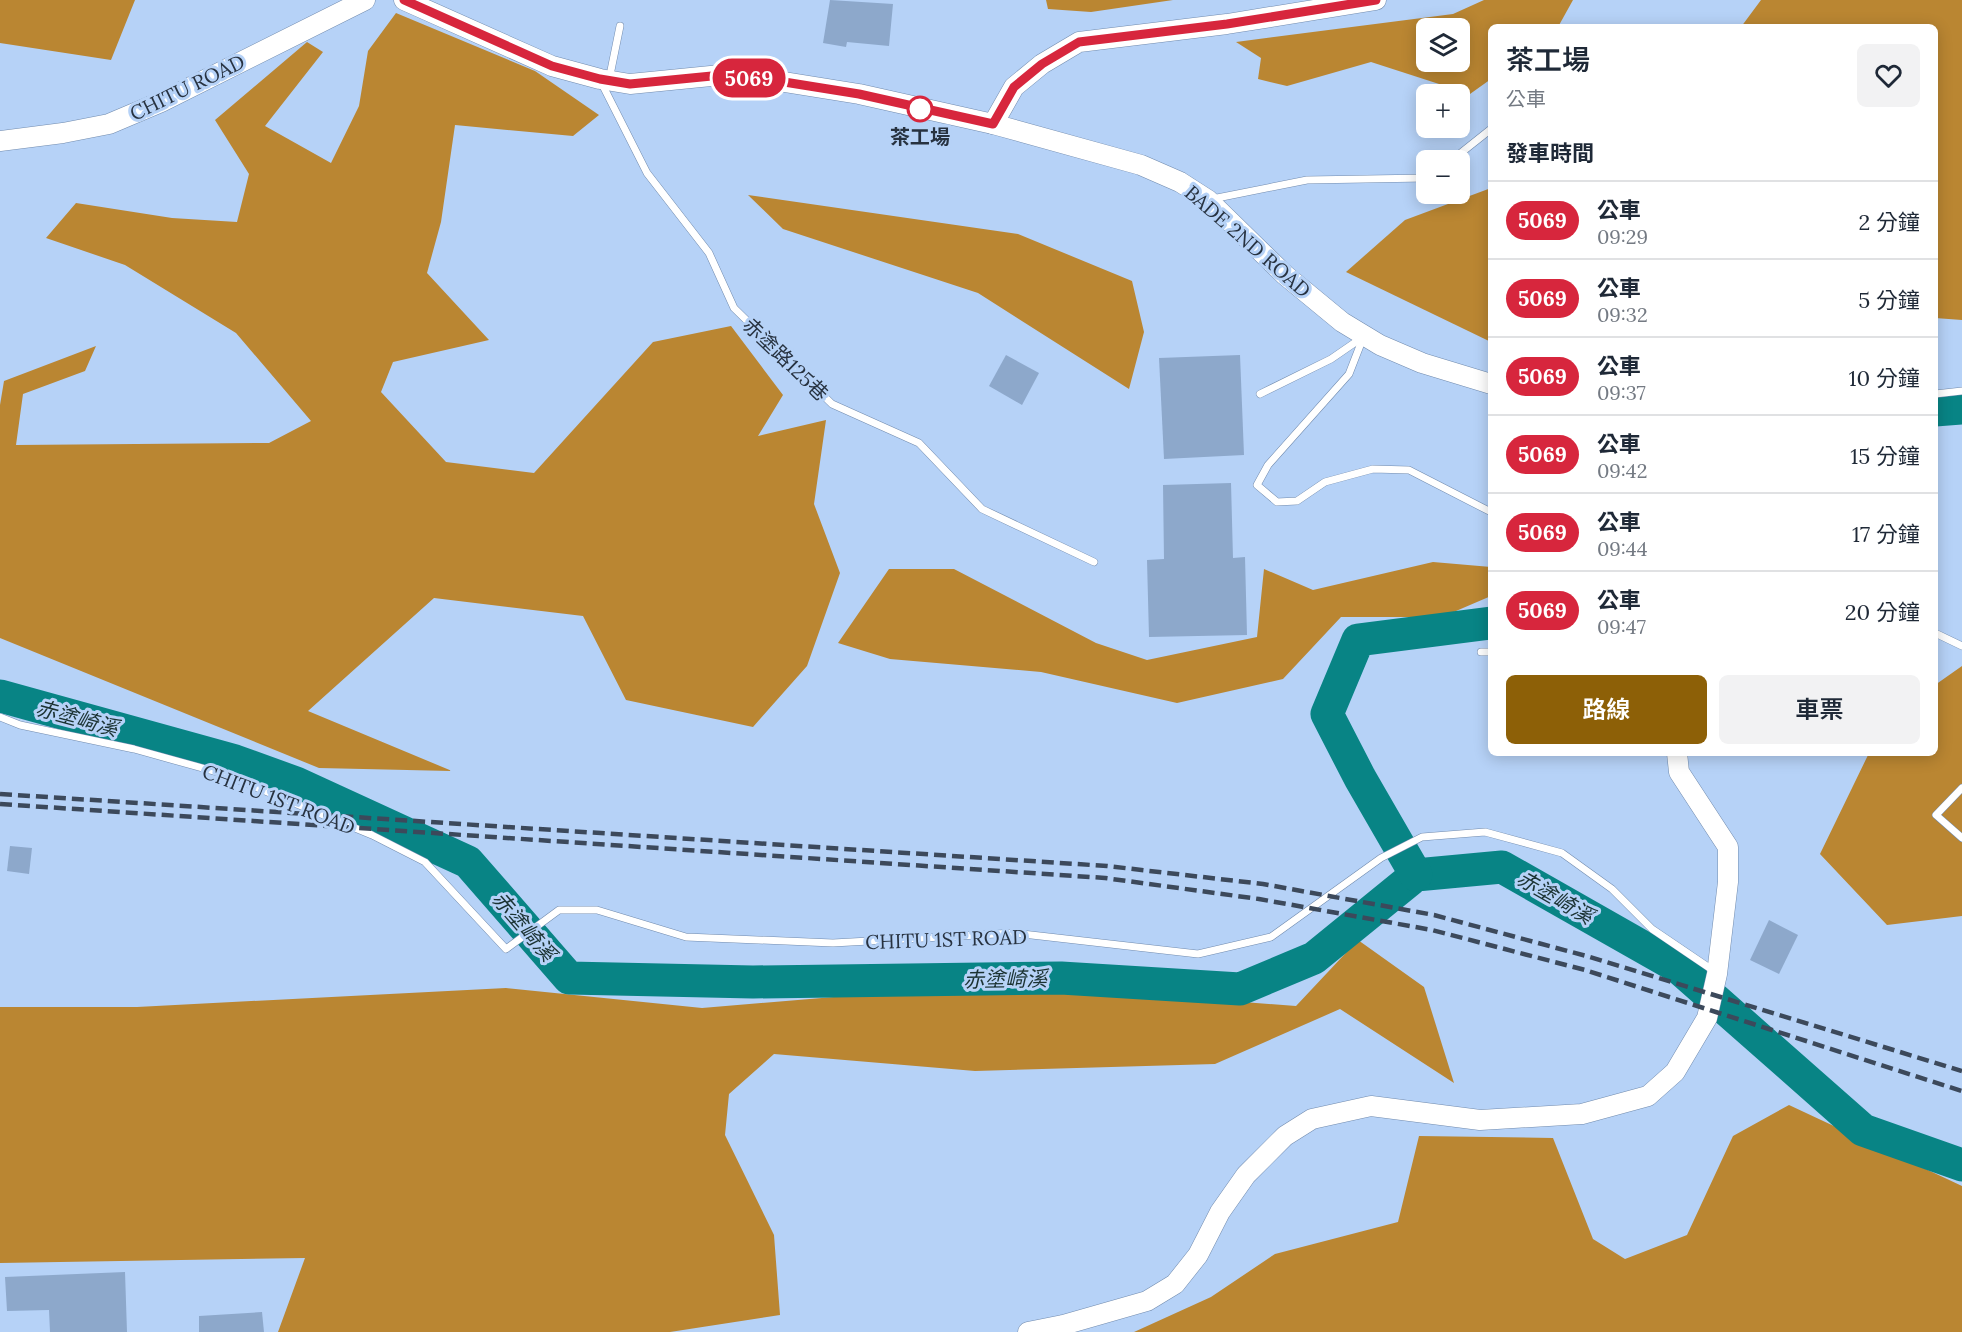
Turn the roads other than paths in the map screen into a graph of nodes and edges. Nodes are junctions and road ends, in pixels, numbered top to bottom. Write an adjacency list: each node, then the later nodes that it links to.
1 (364, 0): 8 (street, CHITU ROAD)
2 (404, 0): 5 (street)
3 (1376, 0): 6 (street)
4 (620, 26): 5 (lane)
5 (605, 80): 6 (street); 18 (lane, 赤塗路125巷)
6 (993, 124): 11 (street, BADE 2ND ROAD)
7 (1488, 131): 9 (lane)
8 (0, 141)
9 (1465, 150)
10 (1416, 178): 11 (lane)
11 (1208, 200): 12 (street, BADE 2ND ROAD)
12 (1365, 335): 13 (street, BADE 2ND ROAD); 15 (lane); 17 (lane)
13 (1488, 383)
14 (1962, 391): 16 (lane)
15 (1260, 394)
16 (1938, 394)
17 (1488, 511)
18 (1094, 562)
19 (1938, 634): 20 (lane)
20 (1962, 645)
21 (1481, 652): 22 (lane)
22 (1488, 652)
23 (0, 717): 27 (lane, CHITU 1ST ROAD)
24 (1677, 756): 27 (street)
25 (1962, 788): 26 (lane)
26 (1962, 838)
27 (1717, 973): 28 (street)
28 (1028, 1332)

